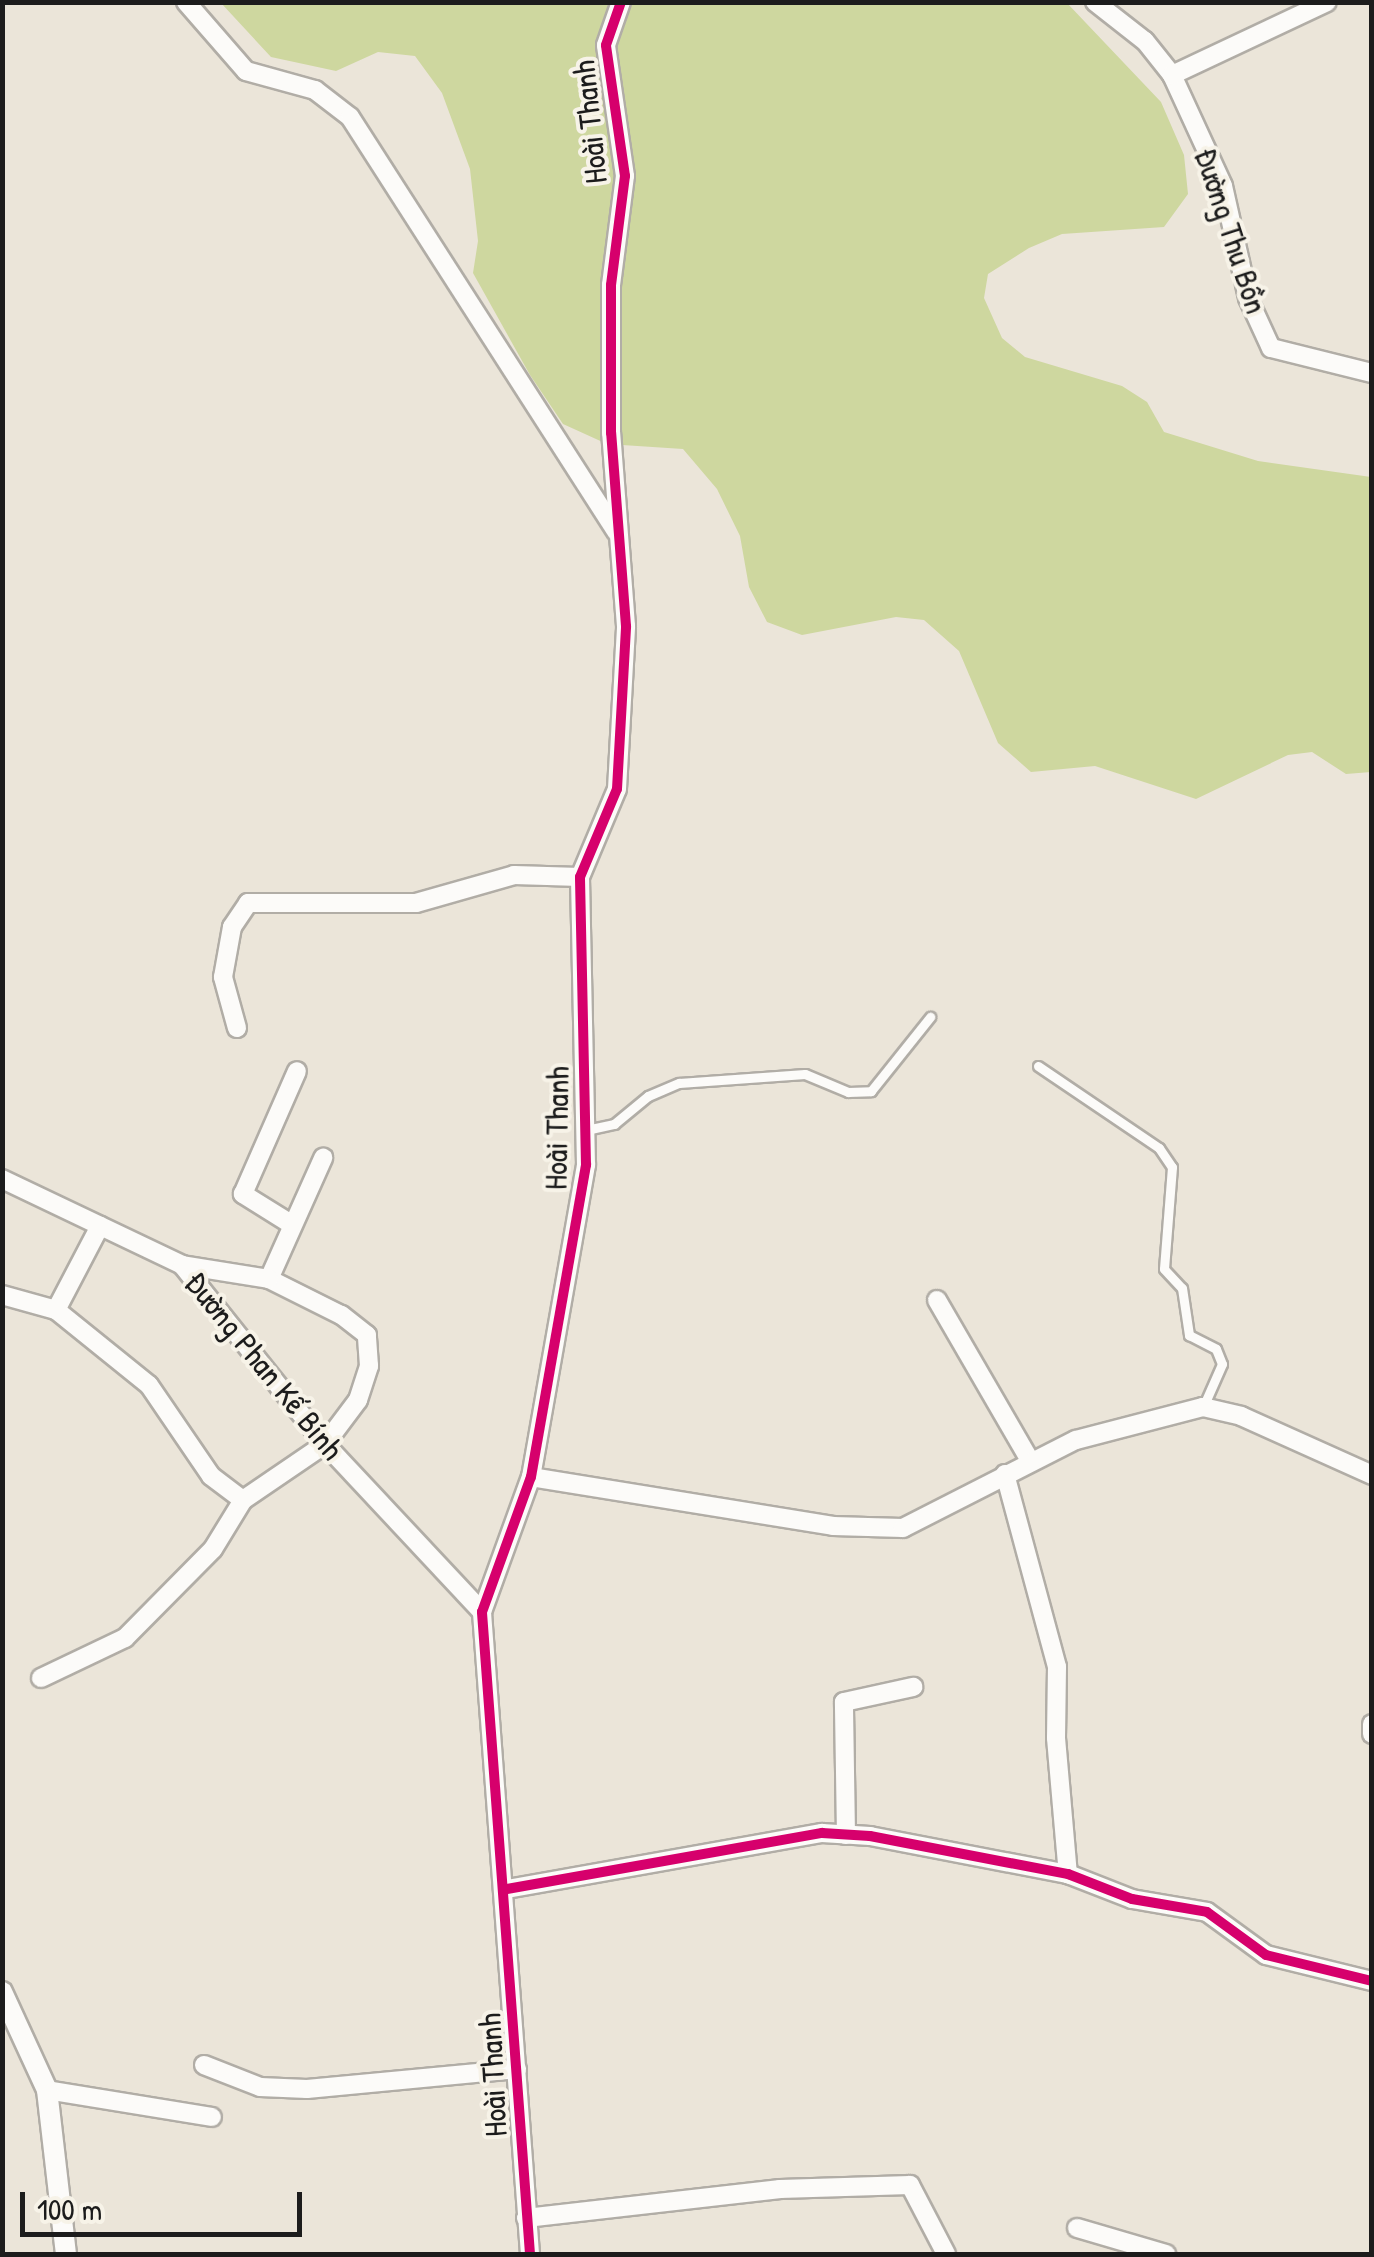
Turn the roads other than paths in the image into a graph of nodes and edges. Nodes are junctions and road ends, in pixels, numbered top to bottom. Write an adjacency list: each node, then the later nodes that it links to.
1 (186, 2): 7 (street)
2 (621, 2): 7 (street, Hoài Thanh)
3 (1095, 2): 5 (street)
4 (1327, 2): 5 (street)
5 (1172, 75): 6 (street, Đường Thu Bồn)
6 (1372, 373)
7 (616, 532): 8 (street, Hoài Thanh)
8 (580, 877): 10 (street); 13 (street, Hoài Thanh)
9 (930, 1016): 13 (lane)
10 (237, 1028)
11 (1038, 1066): 23 (lane)
12 (297, 1071): 16 (street)
13 (586, 1130): 28 (street, Hoài Thanh)
14 (323, 1158): 16 (street)
15 (2, 1179): 17 (street, Đường Phan Kế Bính)
16 (291, 1224): 19 (street)
17 (100, 1226): 18 (street, Đường Phan Kế Bính); 22 (street)
18 (182, 1265): 19 (street); 24 (street, Đường Phan Kế Bính)
19 (269, 1278): 24 (street)
20 (2, 1295): 22 (street)
21 (938, 1300): 25 (street)
22 (56, 1310): 29 (street)
23 (1203, 1407): 25 (street); 27 (street)
24 (325, 1444): 29 (street); 30 (street, Đường Phan Kế Bính)
25 (1029, 1459): 26 (street)
26 (1006, 1474): 28 (street); 36 (street)
27 (1372, 1475)
28 (531, 1477): 30 (street, Hoài Thanh)
29 (244, 1500): 31 (street)
30 (482, 1612): 37 (street, Hoài Thanh)
31 (41, 1678)
32 (912, 1687): 35 (street)
33 (1372, 1724): 34 (street)
34 (1372, 1734)
35 (846, 1834): 36 (street); 37 (street)
36 (1068, 1874): 38 (street)
37 (507, 1889): 41 (street, Hoài Thanh)
38 (1372, 1981)
39 (2, 1992): 42 (street)
40 (204, 2065): 41 (street)
41 (518, 2069): 44 (street, Hoài Thanh)
42 (47, 2090): 43 (street); 46 (street)
43 (212, 2117)
44 (526, 2218): 47 (street, Hoài Thanh); 48 (street)
45 (1076, 2228): 49 (street)
46 (66, 2254)
47 (530, 2254)
48 (946, 2254)
49 (1166, 2254)

